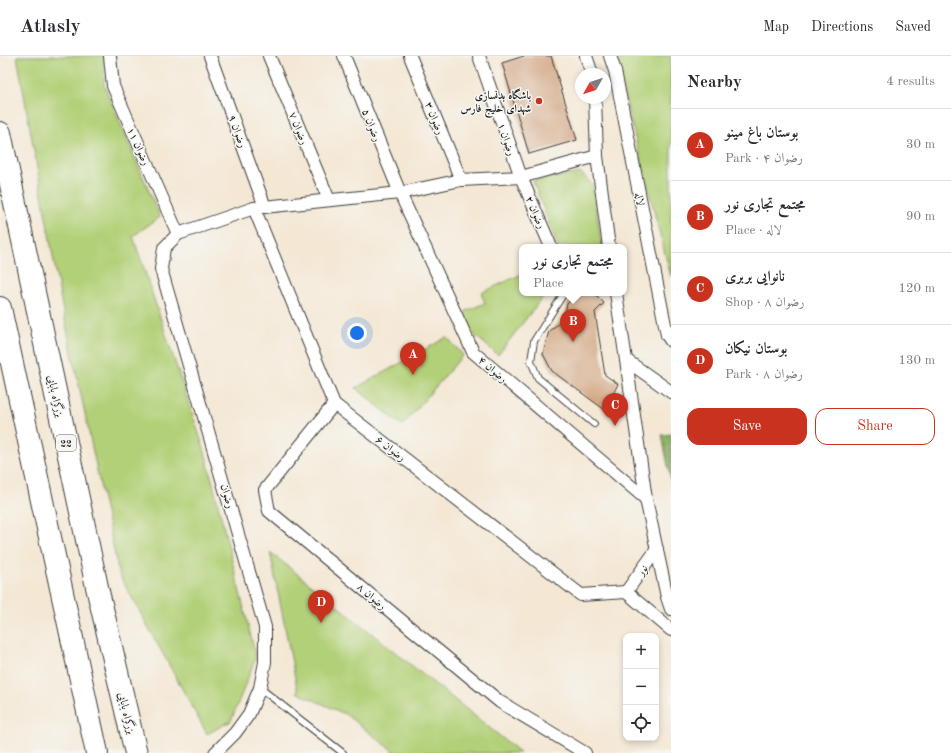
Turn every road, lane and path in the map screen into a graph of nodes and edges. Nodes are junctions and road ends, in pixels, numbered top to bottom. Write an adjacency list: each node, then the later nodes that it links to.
1 (110, 56): 18 (street, رضوان ۱۱)
2 (210, 56): 17 (street, رضوان ۹)
3 (269, 56): 16 (street, رضوان ۷)
4 (344, 56): 15 (street, رضوان ۵)
5 (410, 56): 14 (street, رضوان ۳)
6 (478, 56): 13 (street, رضوان ۱)
7 (586, 56): 9 (street)
8 (610, 56): 24 (street, لاله)
9 (590, 68)
10 (594, 104): 12 (street)
11 (0, 133): 36 (highway, بزرگراه بابایی / 22)
12 (597, 156): 13 (street); 20 (street)
13 (521, 177): 14 (street); 19 (street, رضوان ۲)
14 (461, 180): 15 (street)
15 (400, 193): 16 (street); 29 (street, رضوان ۴)
16 (329, 200): 17 (street)
17 (259, 207): 18 (street); 27 (street)
18 (178, 234): 34 (street, رضوان)
19 (550, 244)
20 (609, 244)
21 (562, 296): 28 (lane)
22 (616, 296): 25 (street)
23 (0, 308): 35 (highway)
24 (671, 341)
25 (626, 360): 26 (street); 29 (street)
26 (671, 392)
27 (334, 404): 31 (street, رضوان ۶); 39 (street, رضوان ۸)
28 (594, 424)
29 (646, 499): 30 (street)
30 (657, 549): 31 (street, نور); 32 (street, نور)
31 (626, 592): 33 (street)
32 (671, 609)
33 (671, 630)
34 (260, 688): 37 (street, رضوان); 38 (lane)
35 (97, 753)
36 (136, 753)
37 (215, 753)
38 (343, 753)
39 (585, 753)

